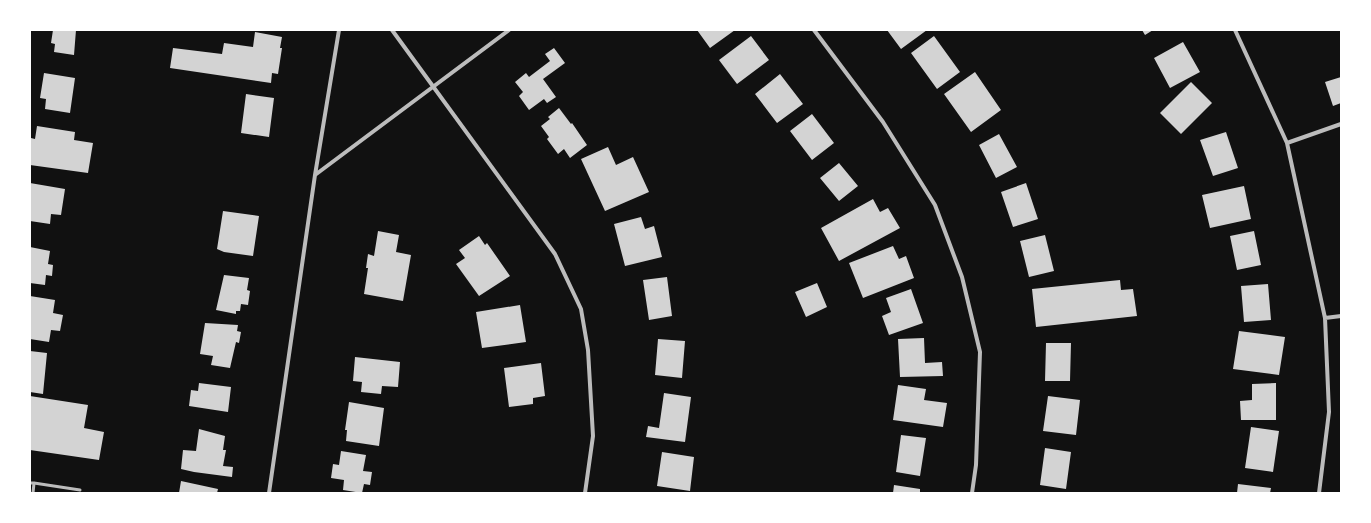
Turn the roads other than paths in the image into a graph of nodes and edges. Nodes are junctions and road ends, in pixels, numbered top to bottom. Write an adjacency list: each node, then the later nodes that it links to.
1 (339, 30): 9 (street)
2 (392, 30): 6 (street)
3 (509, 30): 6 (street)
4 (814, 30): 17 (street)
5 (1235, 30): 8 (street)
6 (434, 86): 9 (street); 16 (street)
7 (1341, 124): 8 (street)
8 (1287, 142): 11 (street)
9 (315, 175): 15 (street)
10 (1341, 316): 11 (street)
11 (1325, 318): 18 (street)
12 (32, 483): 13 (lane); 14 (lane)
13 (80, 490)
14 (33, 493)
15 (269, 493)
16 (585, 493)
17 (972, 493)
18 (1319, 493)

